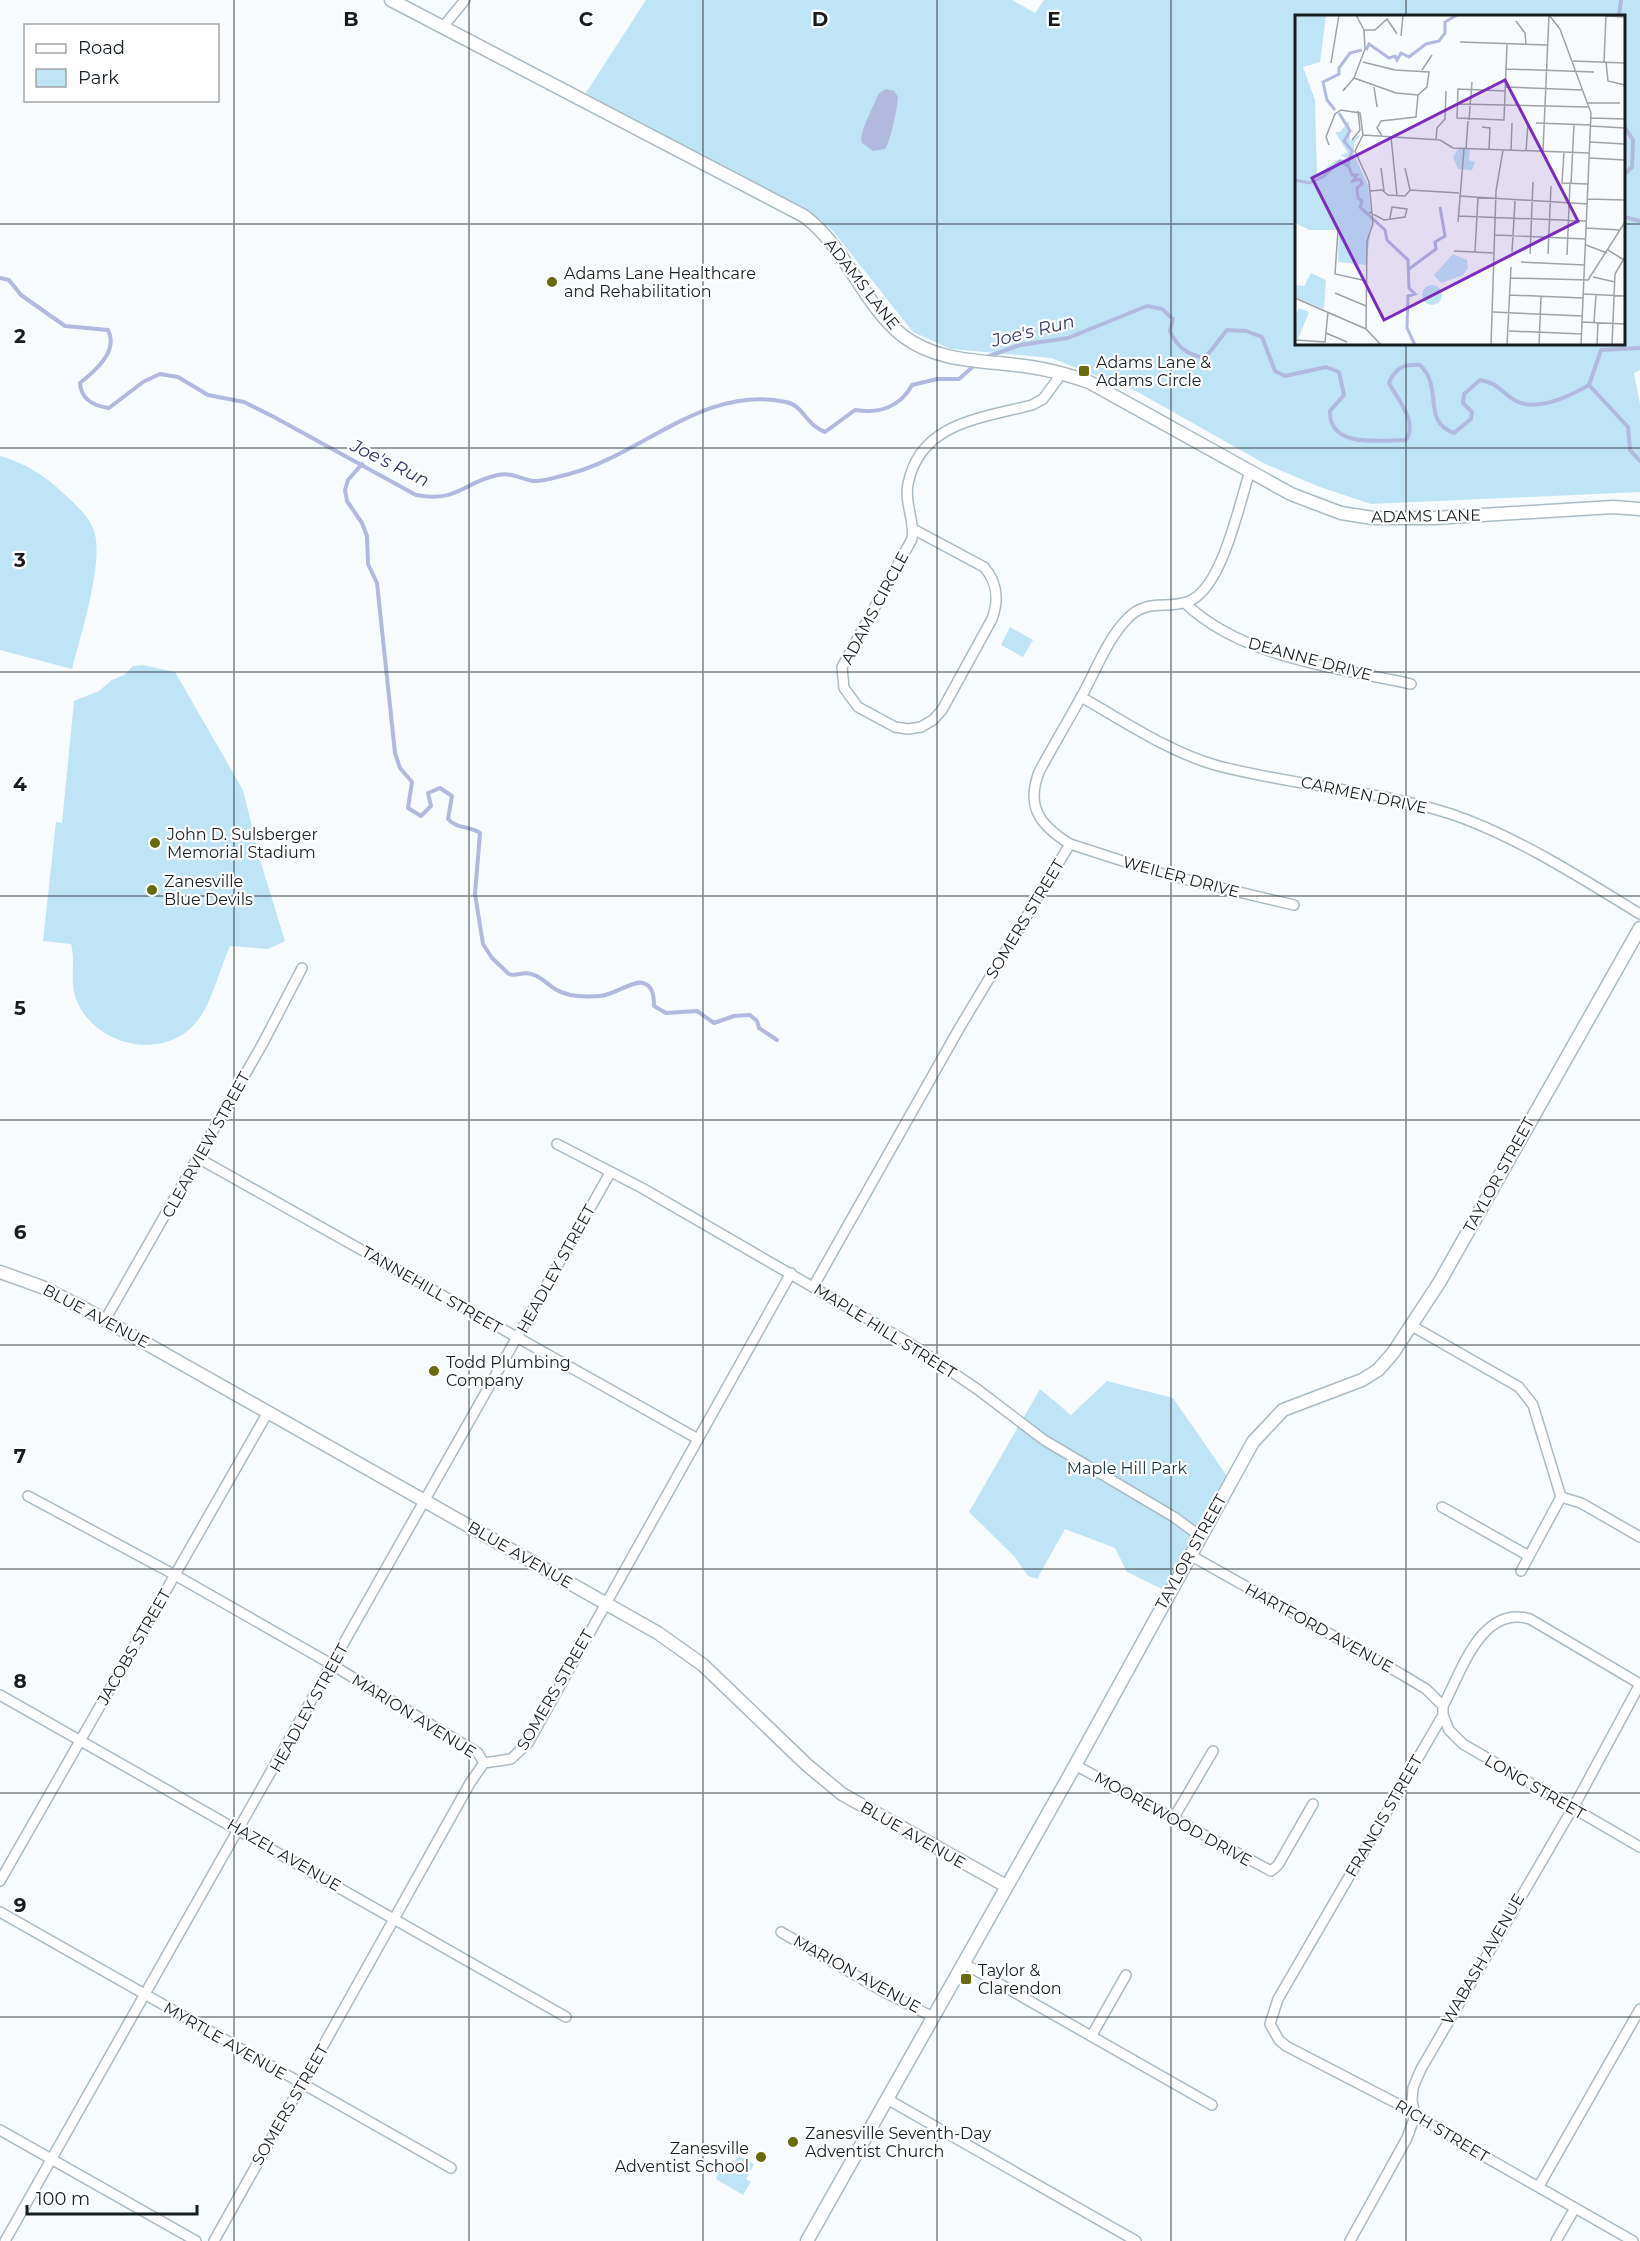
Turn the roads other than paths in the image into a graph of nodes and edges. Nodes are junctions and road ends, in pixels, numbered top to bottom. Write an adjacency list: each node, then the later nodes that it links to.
1 (391, 0): 3 (street, ADAMS LANE)
2 (465, 0): 3 (street)
3 (442, 28): 4 (street, ADAMS LANE)
4 (1062, 373): 5 (street, ADAMS LANE); 7 (street)
5 (1250, 471): 6 (street, ADAMS LANE); 8 (street)
6 (1640, 509)
7 (914, 529): 7 (street, ADAMS CIRCLE)
8 (1185, 603): 9 (street, DEANNE DRIVE); 10 (street, SOMERS STREET)
9 (1411, 684)
10 (1081, 697): 11 (street, SOMERS STREET); 13 (street, CARMEN DRIVE)
11 (1070, 844): 12 (street, WEILER DRIVE); 21 (street, SOMERS STREET)
12 (1294, 905)
13 (1640, 914)
14 (1640, 928): 23 (street, TAYLOR STREET)
15 (302, 968): 17 (street, CLEARVIEW STREET)
16 (557, 1143): 18 (street, MAPLE HILL STREET)
17 (198, 1158): 22 (street, CLEARVIEW STREET); 24 (street, TANNEHILL STREET)
18 (610, 1173): 20 (street, MAPLE HILL STREET); 24 (street, HEADLEY STREET)
19 (0, 1272): 22 (street, BLUE AVENUE)
20 (791, 1273): 21 (street, MAPLE HILL STREET); 26 (street, SOMERS STREET)
21 (813, 1287): 31 (street, MAPLE HILL STREET)
22 (105, 1320): 25 (street, BLUE AVENUE)
23 (1412, 1326): 28 (street); 31 (street, TAYLOR STREET)
24 (518, 1338): 26 (street, TANNEHILL STREET); 29 (street, HEADLEY STREET)
25 (268, 1412): 29 (street, BLUE AVENUE); 36 (street, JACOBS STREET)
26 (698, 1439): 37 (street, SOMERS STREET)
27 (28, 1496): 36 (street, MARION AVENUE)
28 (1561, 1497): 32 (street); 34 (street)
29 (424, 1500): 37 (street, BLUE AVENUE); 38 (street, HEADLEY STREET)
30 (1442, 1507): 34 (street)
31 (1200, 1536): 33 (street, TAYLOR STREET)
32 (1640, 1537)
33 (1190, 1555): 41 (street, HARTFORD AVENUE); 45 (street, TAYLOR STREET)
34 (1529, 1556): 35 (street)
35 (1521, 1572)
36 (175, 1575): 38 (street, MARION AVENUE); 42 (street, JACOBS STREET)
37 (604, 1603): 44 (street, SOMERS STREET); 52 (street, BLUE AVENUE)
38 (333, 1666): 44 (street, MARION AVENUE); 49 (street, HEADLEY STREET)
39 (1640, 1684): 41 (street, FRANCIS STREET); 47 (street, WABASH AVENUE)
40 (0, 1695): 42 (street, HAZEL AVENUE)
41 (1443, 1710): 47 (street, LONG STREET); 59 (street, FRANCIS STREET)
42 (80, 1741): 49 (street, HAZEL AVENUE); 51 (street, JACOBS STREET)
43 (1213, 1751): 48 (street)
44 (484, 1763): 54 (street, SOMERS STREET)
45 (1076, 1765): 48 (street, MOOREWOOD DRIVE); 52 (street, TAYLOR STREET)
46 (1313, 1804): 48 (street, MOOREWOOD DRIVE)
47 (1572, 1809): 50 (street, LONG STREET); 67 (street, WABASH AVENUE)
48 (1173, 1819)
49 (239, 1829): 54 (street, HAZEL AVENUE); 58 (street, HEADLEY STREET)
50 (1640, 1847)
51 (0, 1881)
52 (1006, 1886): 56 (street, TAYLOR STREET)
53 (0, 1912): 58 (street, MYRTLE AVENUE)
54 (395, 1918): 61 (street, HAZEL AVENUE); 64 (street, SOMERS STREET)
55 (781, 1932): 62 (street, MARION AVENUE)
56 (963, 1963): 62 (street, TAYLOR STREET); 63 (street)
57 (1126, 1975): 63 (street)
58 (145, 1994): 64 (street, MYRTLE AVENUE); 69 (street, HEADLEY STREET)
59 (1273, 2009): 67 (street, RICH STREET)
60 (1640, 2009): 71 (street)
61 (566, 2017)
62 (933, 2017): 65 (street, TAYLOR STREET)
63 (1092, 2035): 66 (street)
64 (302, 2085): 70 (street, MYRTLE AVENUE); 75 (street, SOMERS STREET)
65 (887, 2099): 76 (street, TAYLOR STREET); 77 (street)
66 (1212, 2104)
67 (1415, 2116): 71 (street, RICH STREET); 78 (street, WABASH AVENUE)
68 (0, 2130): 69 (street)
69 (51, 2159): 73 (street, HEADLEY STREET); 74 (street)
70 (451, 2168)
71 (1539, 2186): 72 (street, RICH STREET)
72 (1575, 2208): 79 (street); 80 (street, RICH STREET)
73 (5, 2241)
74 (196, 2241)
75 (214, 2241)
76 (807, 2241)
77 (1136, 2241)
78 (1350, 2241)
79 (1556, 2241)
80 (1633, 2241)

